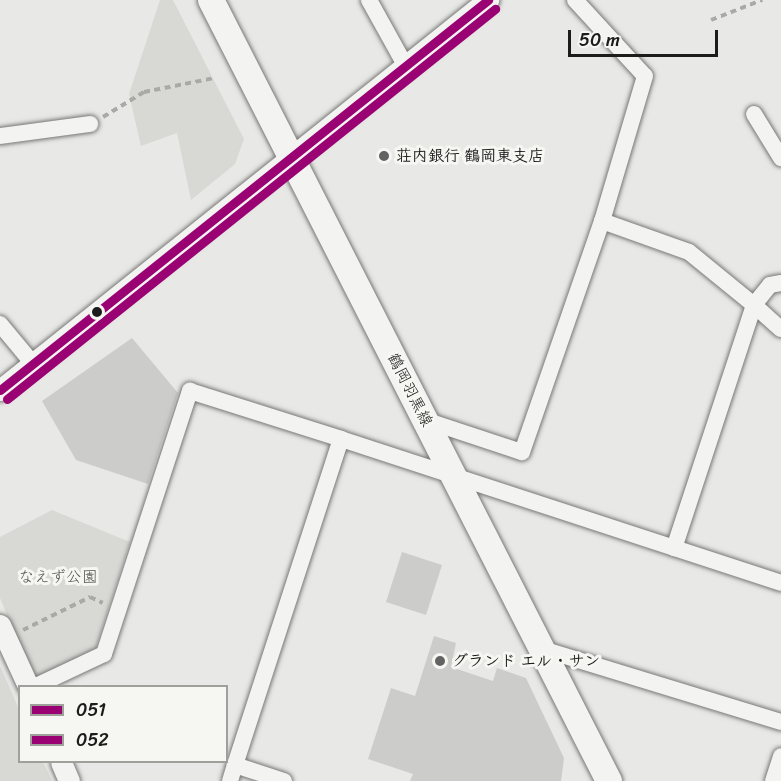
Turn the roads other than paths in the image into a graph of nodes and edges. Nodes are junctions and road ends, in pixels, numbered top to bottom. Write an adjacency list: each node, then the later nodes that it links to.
1 (211, 0): 9 (main road, 鶴岡羽黒線)
2 (369, 0): 5 (street)
3 (488, 0): 5 (street)
4 (575, 0): 11 (street)
5 (405, 65): 9 (street)
6 (754, 114): 10 (street)
7 (90, 124): 8 (street)
8 (0, 136)
9 (292, 158): 16 (street); 18 (main road, 鶴岡羽黒線)
10 (781, 158)
11 (602, 221): 13 (street); 18 (street)
12 (781, 283): 13 (street)
13 (754, 304): 15 (street); 21 (street)
14 (0, 324): 16 (street)
15 (781, 329)
16 (34, 365): 17 (street)
17 (0, 390)
18 (425, 420): 20 (main road, 鶴岡羽黒線)
19 (341, 440): 20 (street); 26 (street); 30 (street)
20 (455, 478): 21 (street); 24 (main road, 鶴岡羽黒線)
21 (674, 548): 22 (street)
22 (781, 583)
23 (9, 629): 25 (street)
24 (542, 649): 27 (street); 33 (main road, 鶴岡羽黒線)
25 (27, 685)
26 (40, 685)
27 (781, 722)
28 (781, 756): 34 (street)
29 (61, 763): 31 (street)
30 (232, 773): 32 (street)
31 (69, 781)
32 (284, 781)
33 (609, 781)
34 (773, 781)

